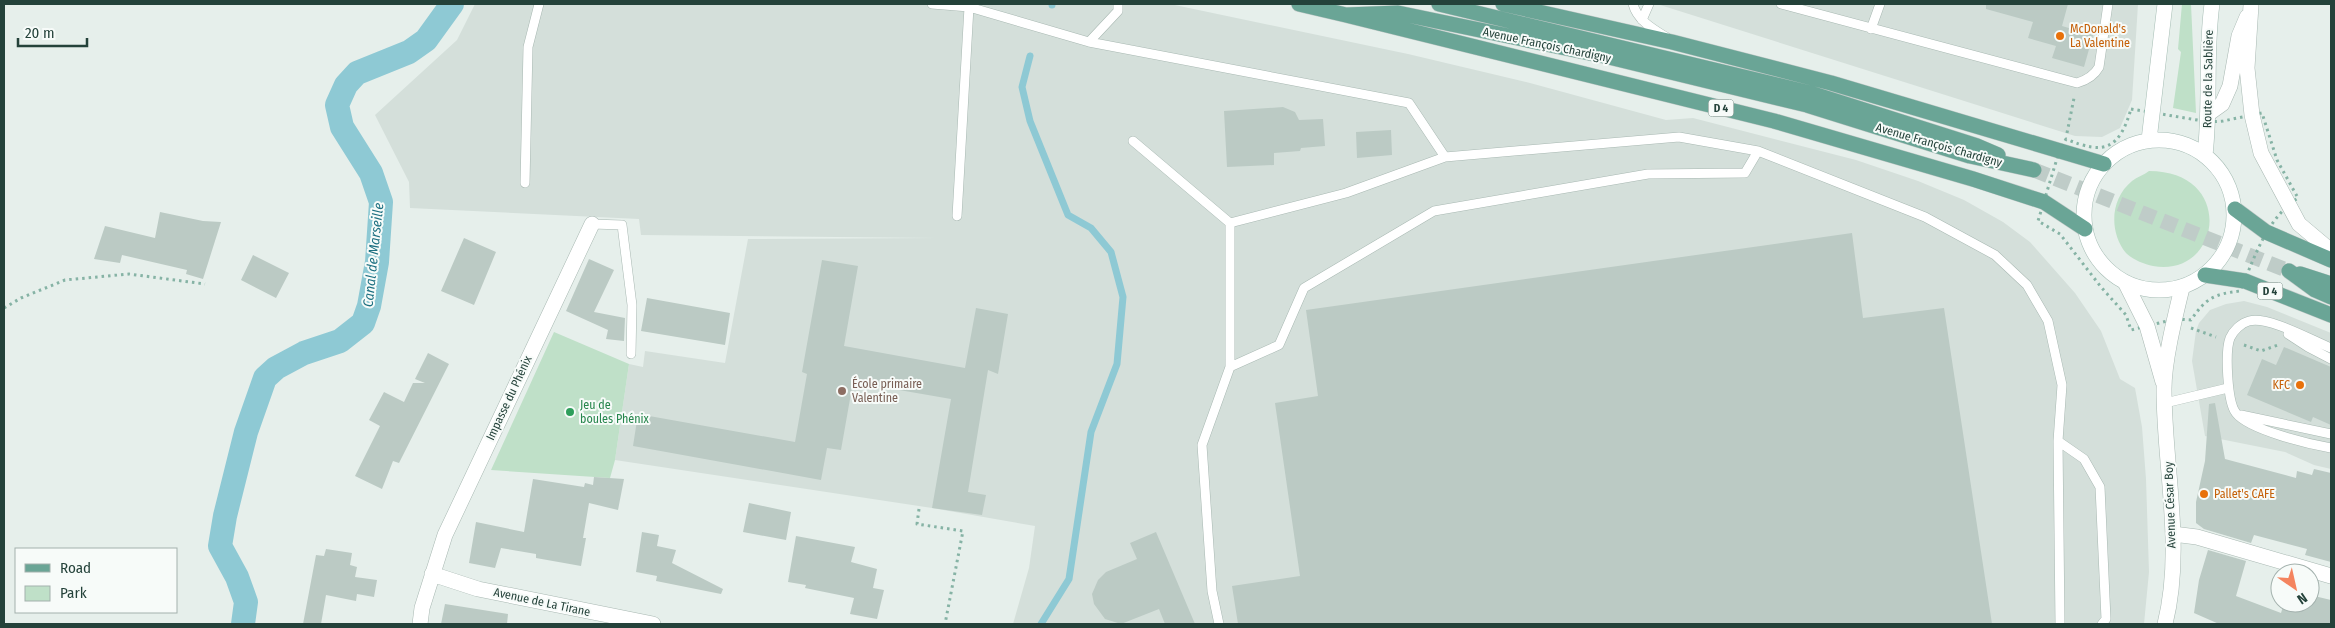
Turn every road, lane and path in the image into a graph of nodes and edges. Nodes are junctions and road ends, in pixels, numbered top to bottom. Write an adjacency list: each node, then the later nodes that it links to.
1 (539, 4): 32 (lane)
2 (932, 4): 15 (lane)
3 (1118, 4): 19 (lane)
4 (1299, 4): 16 (main road, Avenue François Chardigny / D 4)
5 (1439, 4): 16 (main road, Avenue François Chardigny / D 4)
6 (1502, 4): 20 (main road)
7 (1633, 4): 17 (lane)
8 (1649, 4): 17 (lane)
9 (1781, 4): 18 (lane)
10 (1880, 4): 18 (lane)
11 (2108, 4): 21 (lane)
12 (2164, 4): 22 (street)
13 (2212, 4): 24 (street, Route de la Sablière)
14 (2251, 5): 23 (street); 24 (street)
15 (969, 7): 19 (lane); 36 (lane)
16 (1346, 15): 33 (main road, D 4)
17 (1642, 20): 20 (lane)
18 (1871, 29): 21 (lane)
19 (1089, 42): 30 (lane)
20 (1672, 42): 27 (main road)
21 (2077, 83): 27 (path)
22 (2153, 113): 24 (path); 25 (street); 27 (path)
23 (2252, 115): 24 (path); 34 (street); 34 (path)
24 (2209, 118): 29 (street, Route de la Sablière)
25 (2149, 140): 29 (street); 31 (street)
26 (1133, 141): 37 (lane)
27 (2062, 145): 31 (main road); 33 (path)
28 (1758, 151): 30 (lane); 61 (lane); 67 (lane)
29 (2205, 154): 35 (street)
30 (1445, 157): 37 (lane)
31 (2104, 164): 39 (street)
32 (525, 183)
33 (2044, 202): 39 (main road, D 4); 55 (path)
34 (2288, 205): 40 (path); 41 (street)
35 (2235, 209): 40 (main road); 43 (street)
36 (957, 216)
37 (1230, 223): 61 (lane)
38 (592, 224): 59 (lane); 71 (street, Impasse du Phénix)
39 (2085, 228): 46 (street)
40 (2266, 232): 42 (main road); 44 (path)
41 (2331, 251)
42 (2331, 260)
43 (2206, 275): 44 (main road, D 4); 48 (street)
44 (2245, 281): 51 (main road, D 4); 53 (path)
45 (205, 284): 50 (path)
46 (2126, 284): 48 (street); 55 (street, Avenue César Boy)
47 (2331, 284): 49 (main road, D 4)
48 (2182, 288): 52 (street, Avenue César Boy)
49 (2331, 297)
50 (4, 308)
51 (2331, 315)
52 (2175, 319): 53 (path); 55 (path); 62 (street, Avenue César Boy)
53 (2190, 320): 56 (path)
54 (2276, 325): 56 (lane); 58 (lane); 60 (lane)
55 (2147, 326): 62 (street, Avenue César Boy)
56 (2229, 341): 57 (path); 63 (lane)
57 (2283, 343)
58 (2331, 348)
59 (632, 354)
60 (2331, 359)
61 (1230, 367): 76 (lane)
62 (2164, 386): 64 (street, Avenue César Boy)
63 (2228, 388): 64 (lane); 65 (lane)
64 (2165, 403): 70 (street, Avenue César Boy)
65 (2236, 414): 66 (lane); 68 (lane)
66 (2331, 434)
67 (2058, 441): 77 (lane); 78 (lane)
68 (2331, 448)
69 (919, 509): 75 (path)
70 (2173, 534): 72 (street); 79 (street, Avenue César Boy)
71 (432, 574): 73 (street, Impasse du Phénix); 74 (street, Avenue de La Tirane)
72 (2331, 576)
73 (420, 624)
74 (653, 624)
75 (945, 624)
76 (1219, 624)
77 (2060, 624)
78 (2102, 624)
79 (2165, 624)

